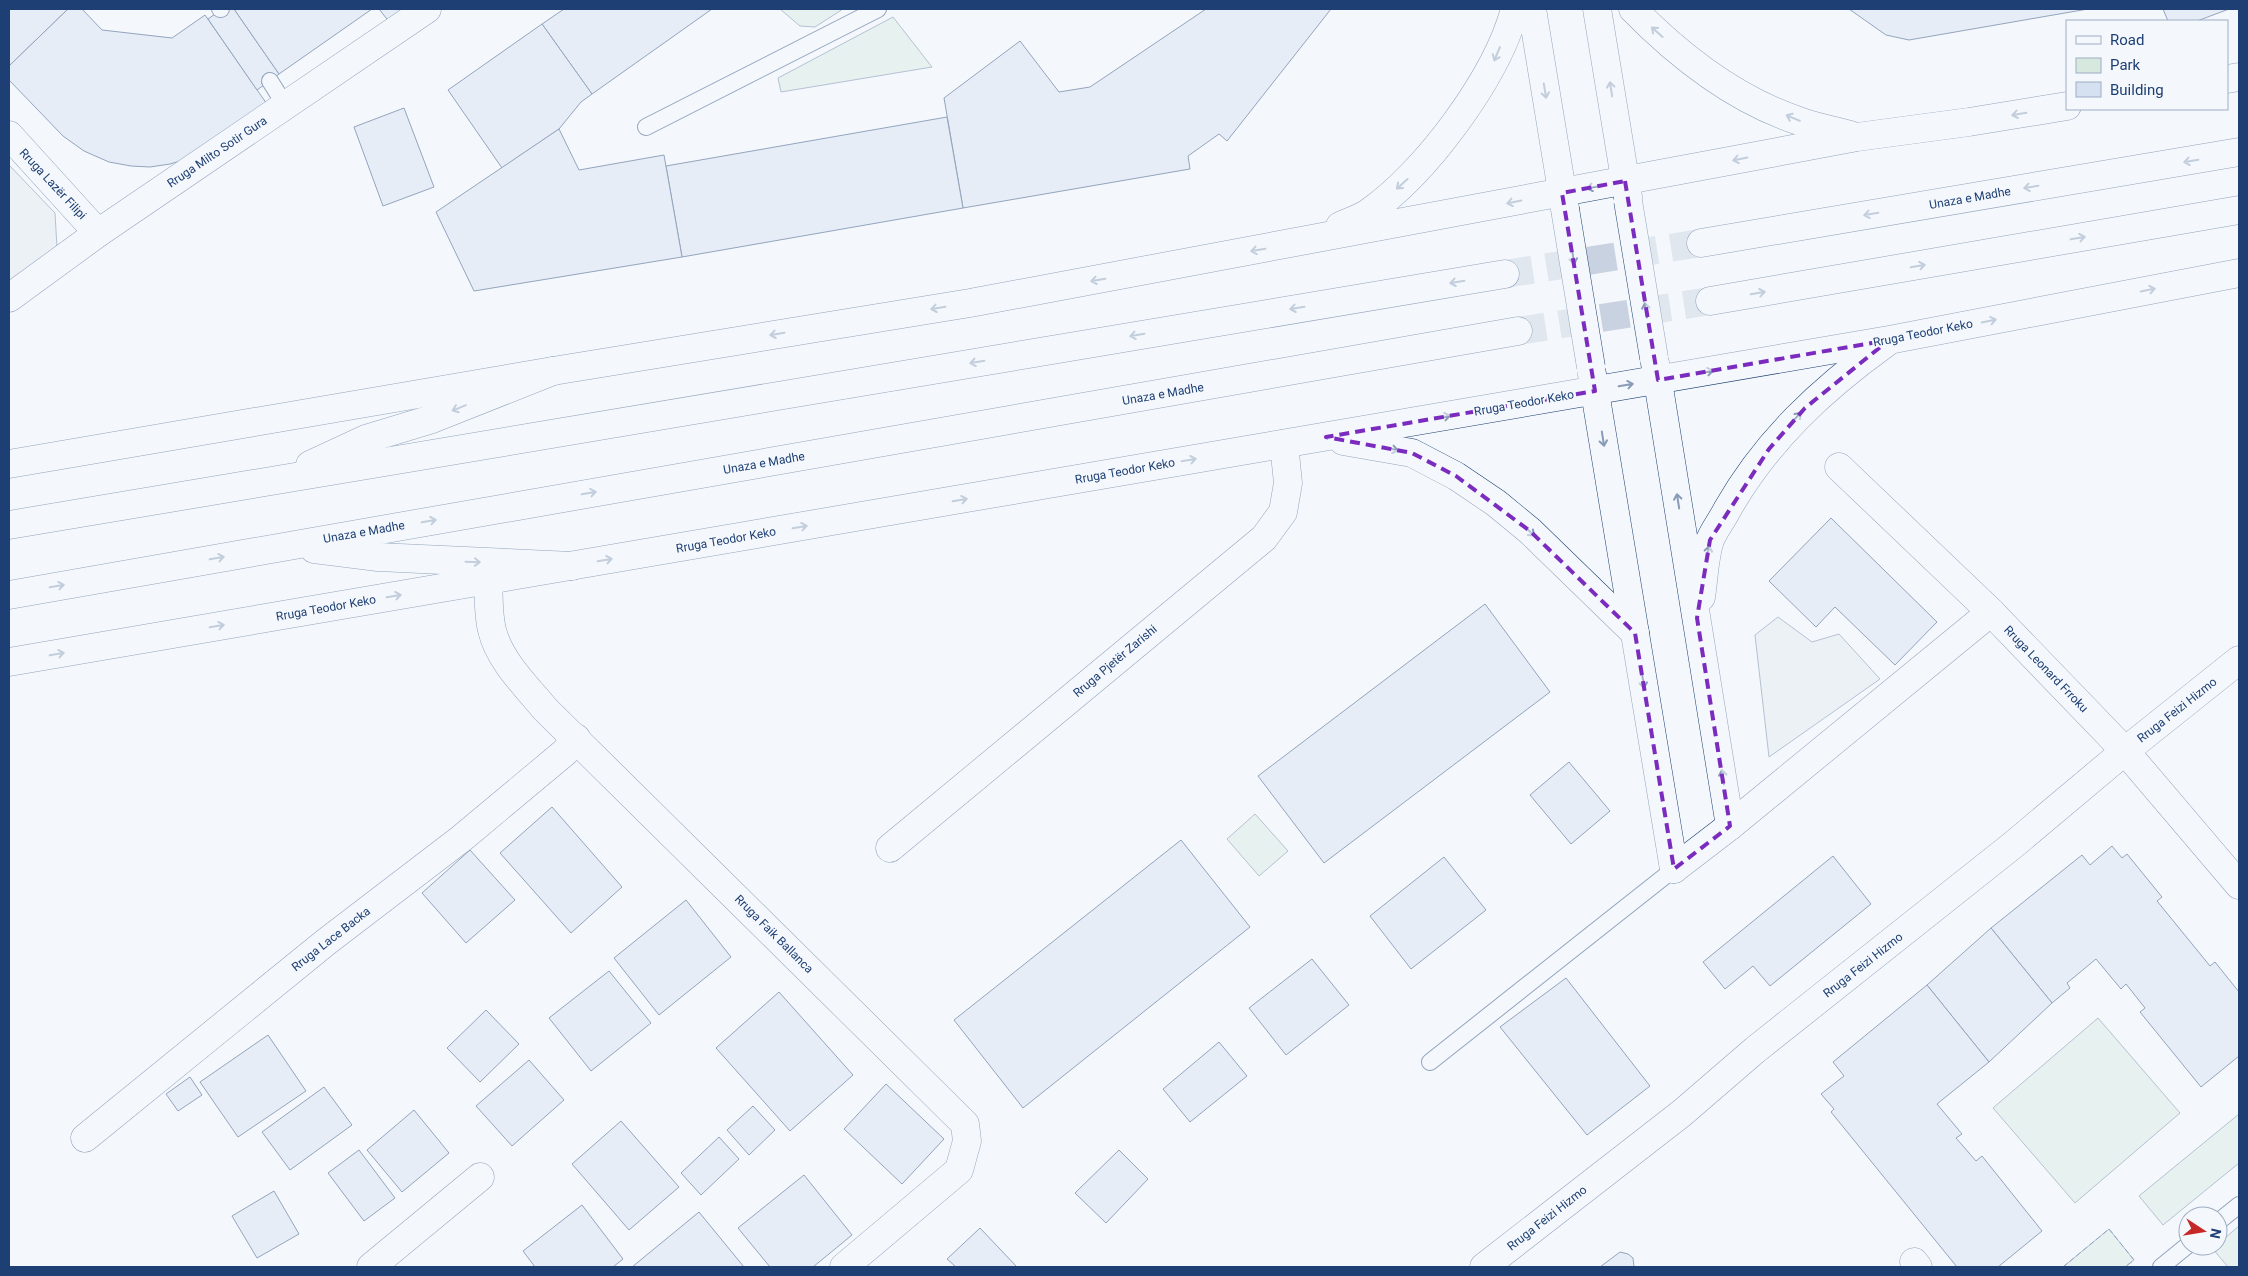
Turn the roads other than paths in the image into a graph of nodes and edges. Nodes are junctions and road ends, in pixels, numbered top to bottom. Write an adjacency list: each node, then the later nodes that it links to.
1 (427, 9): 8 (main road, Rruga Milto Sotir Gura)
2 (878, 9): 10 (lane)
3 (1515, 9): 18 (main road, one-way to 18)
4 (1532, 9): 15 (main road, one-way to 15)
5 (1598, 9): 14 (main road, one-way to 5)
6 (1633, 9): 12 (main road, one-way to 6)
7 (270, 81): 8 (lane)
8 (285, 105): 17 (main road, Rruga Milto Sotir Gura)
9 (2066, 106): 12 (main road, one-way to 12)
10 (646, 127)
11 (9, 136): 17 (main road, Rruga Lazër Filipi)
12 (1856, 137): 14 (main road, one-way to 14)
13 (2239, 152): 19 (main road, Unaza e Madhe, one-way to 19)
14 (1627, 191): 15 (main road, one-way to 15); 26 (main road, one-way to 14, bridge)
15 (1564, 201): 18 (main road, one-way to 18); 28 (main road, one-way to 28, bridge)
16 (2239, 210): 23 (main road, one-way to 16)
17 (98, 233): 22 (main road, Rruga Milto Sotir Gura)
18 (1306, 241): 27 (main road, one-way to 27)
19 (1701, 243)
20 (2239, 273): 25 (main road, Rruga Teodor Keko, one-way to 20)
21 (1505, 274): 33 (main road, one-way to 33)
22 (9, 298)
23 (1710, 301)
24 (1518, 331): 35 (main road, Unaza e Madhe, one-way to 24)
25 (1889, 340): 26 (main road, Rruga Teodor Keko, one-way to 25); 40 (main road, one-way to 25)
26 (1656, 369): 28 (main road, Rruga Teodor Keko, one-way to 26); 40 (main road, one-way to 26)
27 (552, 371): 31 (main road); 33 (main road, one-way to 33)
28 (1593, 379): 29 (main road, Rruga Teodor Keko, one-way to 28); 41 (main road, one-way to 41)
29 (1326, 437): 30 (main road, Rruga Teodor Keko); 41 (main road, one-way to 41)
30 (1284, 444): 36 (main road, Rruga Teodor Keko, one-way to 30); 47 (main road, Rruga Pjetër Zarishi)
31 (9, 464)
32 (1839, 467): 39 (main road, Rruga Leonard Frroku)
33 (274, 481): 34 (main road)
34 (9, 525)
35 (285, 545): 36 (main road, one-way to 36); 38 (main road, Unaza e Madhe, one-way to 35)
36 (572, 566): 37 (main road, Rruga Teodor Keko)
37 (488, 580): 43 (main road, Rruga Teodor Keko, one-way to 37); 44 (main road, Rruga Faik Ballanca)
38 (9, 595)
39 (1991, 612): 45 (main road, Rruga Leonard Frroku); 46 (main road)
40 (1697, 618): 46 (main road, one-way to 40)
41 (1635, 633): 48 (main road, one-way to 48)
42 (2239, 660): 45 (main road, Rruga Feizi Hizmo)
43 (9, 662)
44 (576, 738): 51 (main road, Rruga Lace Backa); 57 (main road, Rruga Faik Ballanca)
45 (2125, 751): 49 (main road, Rruga Leonard Frroku); 58 (main road, Rruga Feizi Hizmo)
46 (1730, 826): 48 (main road)
47 (890, 848)
48 (1674, 869): 50 (lane)
49 (2239, 885)
50 (1430, 1062)
51 (84, 1138)
52 (480, 1177): 56 (main road)
53 (2239, 1205): 54 (lane)
54 (2228, 1214)
55 (2178, 1253): 59 (lane)
56 (371, 1267)
57 (844, 1267)
58 (1484, 1267)
59 (2160, 1267)

